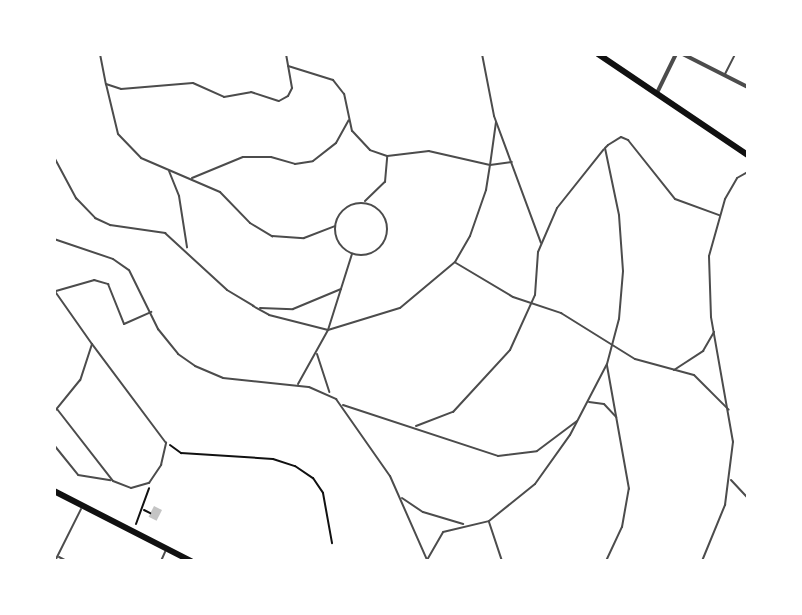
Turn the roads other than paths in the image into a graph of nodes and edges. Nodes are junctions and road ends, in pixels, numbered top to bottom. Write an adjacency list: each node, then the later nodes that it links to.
1 (100, 54): 12 (lane)
2 (286, 54): 10 (lane)
3 (482, 54): 16 (lane)
4 (598, 54): 14 (main road)
5 (649, 54): 6 (lane)
6 (653, 54)
7 (676, 54): 14 (street)
8 (683, 54): 11 (street)
9 (735, 54): 11 (lane)
10 (288, 66): 12 (lane); 15 (lane)
11 (724, 75): 13 (street)
12 (106, 84): 23 (lane)
13 (748, 87)
14 (657, 94): 18 (main road)
15 (349, 120): 19 (lane); 25 (lane)
16 (496, 121): 21 (lane); 22 (lane)
17 (604, 149): 27 (lane); 30 (lane); 42 (lane)
18 (748, 155)
19 (387, 156): 22 (lane); 26 (lane)
20 (54, 157): 31 (lane)
21 (512, 162): 22 (lane); 30 (lane)
22 (490, 165): 33 (lane)
23 (169, 170): 25 (lane); 31 (lane)
24 (748, 172): 27 (lane)
25 (191, 179): 28 (lane)
26 (362, 202): 28 (lane); 32 (lane)
27 (719, 215): 40 (lane)
28 (335, 226): 32 (lane)
29 (54, 239): 38 (lane)
30 (542, 243): 36 (lane)
31 (186, 248): 37 (lane)
32 (352, 253): 34 (lane)
33 (455, 262): 36 (lane); 39 (lane)
34 (341, 289): 37 (lane); 39 (lane)
35 (55, 291): 38 (lane); 41 (lane)
36 (532, 304): 42 (lane); 54 (lane)
37 (253, 306): 39 (lane)
38 (151, 312): 46 (lane)
39 (328, 330): 43 (lane)
40 (714, 332): 45 (lane); 51 (lane)
41 (92, 344): 50 (lane); 56 (lane)
42 (613, 346): 44 (lane); 45 (lane)
43 (317, 353): 46 (lane); 47 (lane)
44 (607, 364): 48 (lane); 52 (lane)
45 (673, 371): 51 (lane)
46 (298, 385): 47 (lane)
47 (330, 395): 49 (lane)
48 (587, 403): 52 (lane); 53 (lane)
49 (342, 404): 54 (lane); 59 (lane)
50 (56, 410): 56 (lane)
51 (729, 410): 57 (lane)
52 (616, 418): 72 (lane)
53 (578, 420): 54 (lane); 62 (lane)
54 (416, 426)
55 (54, 445): 56 (lane)
56 (112, 480)
57 (730, 480): 60 (lane); 73 (lane)
58 (54, 491): 61 (main road)
59 (400, 496): 63 (lane); 66 (lane)
60 (748, 498)
61 (83, 505): 64 (main road); 65 (lane)
62 (489, 521): 63 (lane); 71 (lane)
63 (464, 525): 66 (lane)
64 (168, 547): 69 (lane); 70 (main road)
65 (57, 556): 67 (lane); 68 (lane)
66 (427, 560)
67 (55, 561)
68 (68, 561)
69 (161, 561)
70 (191, 561)
71 (502, 561)
72 (606, 561)
73 (702, 561)

